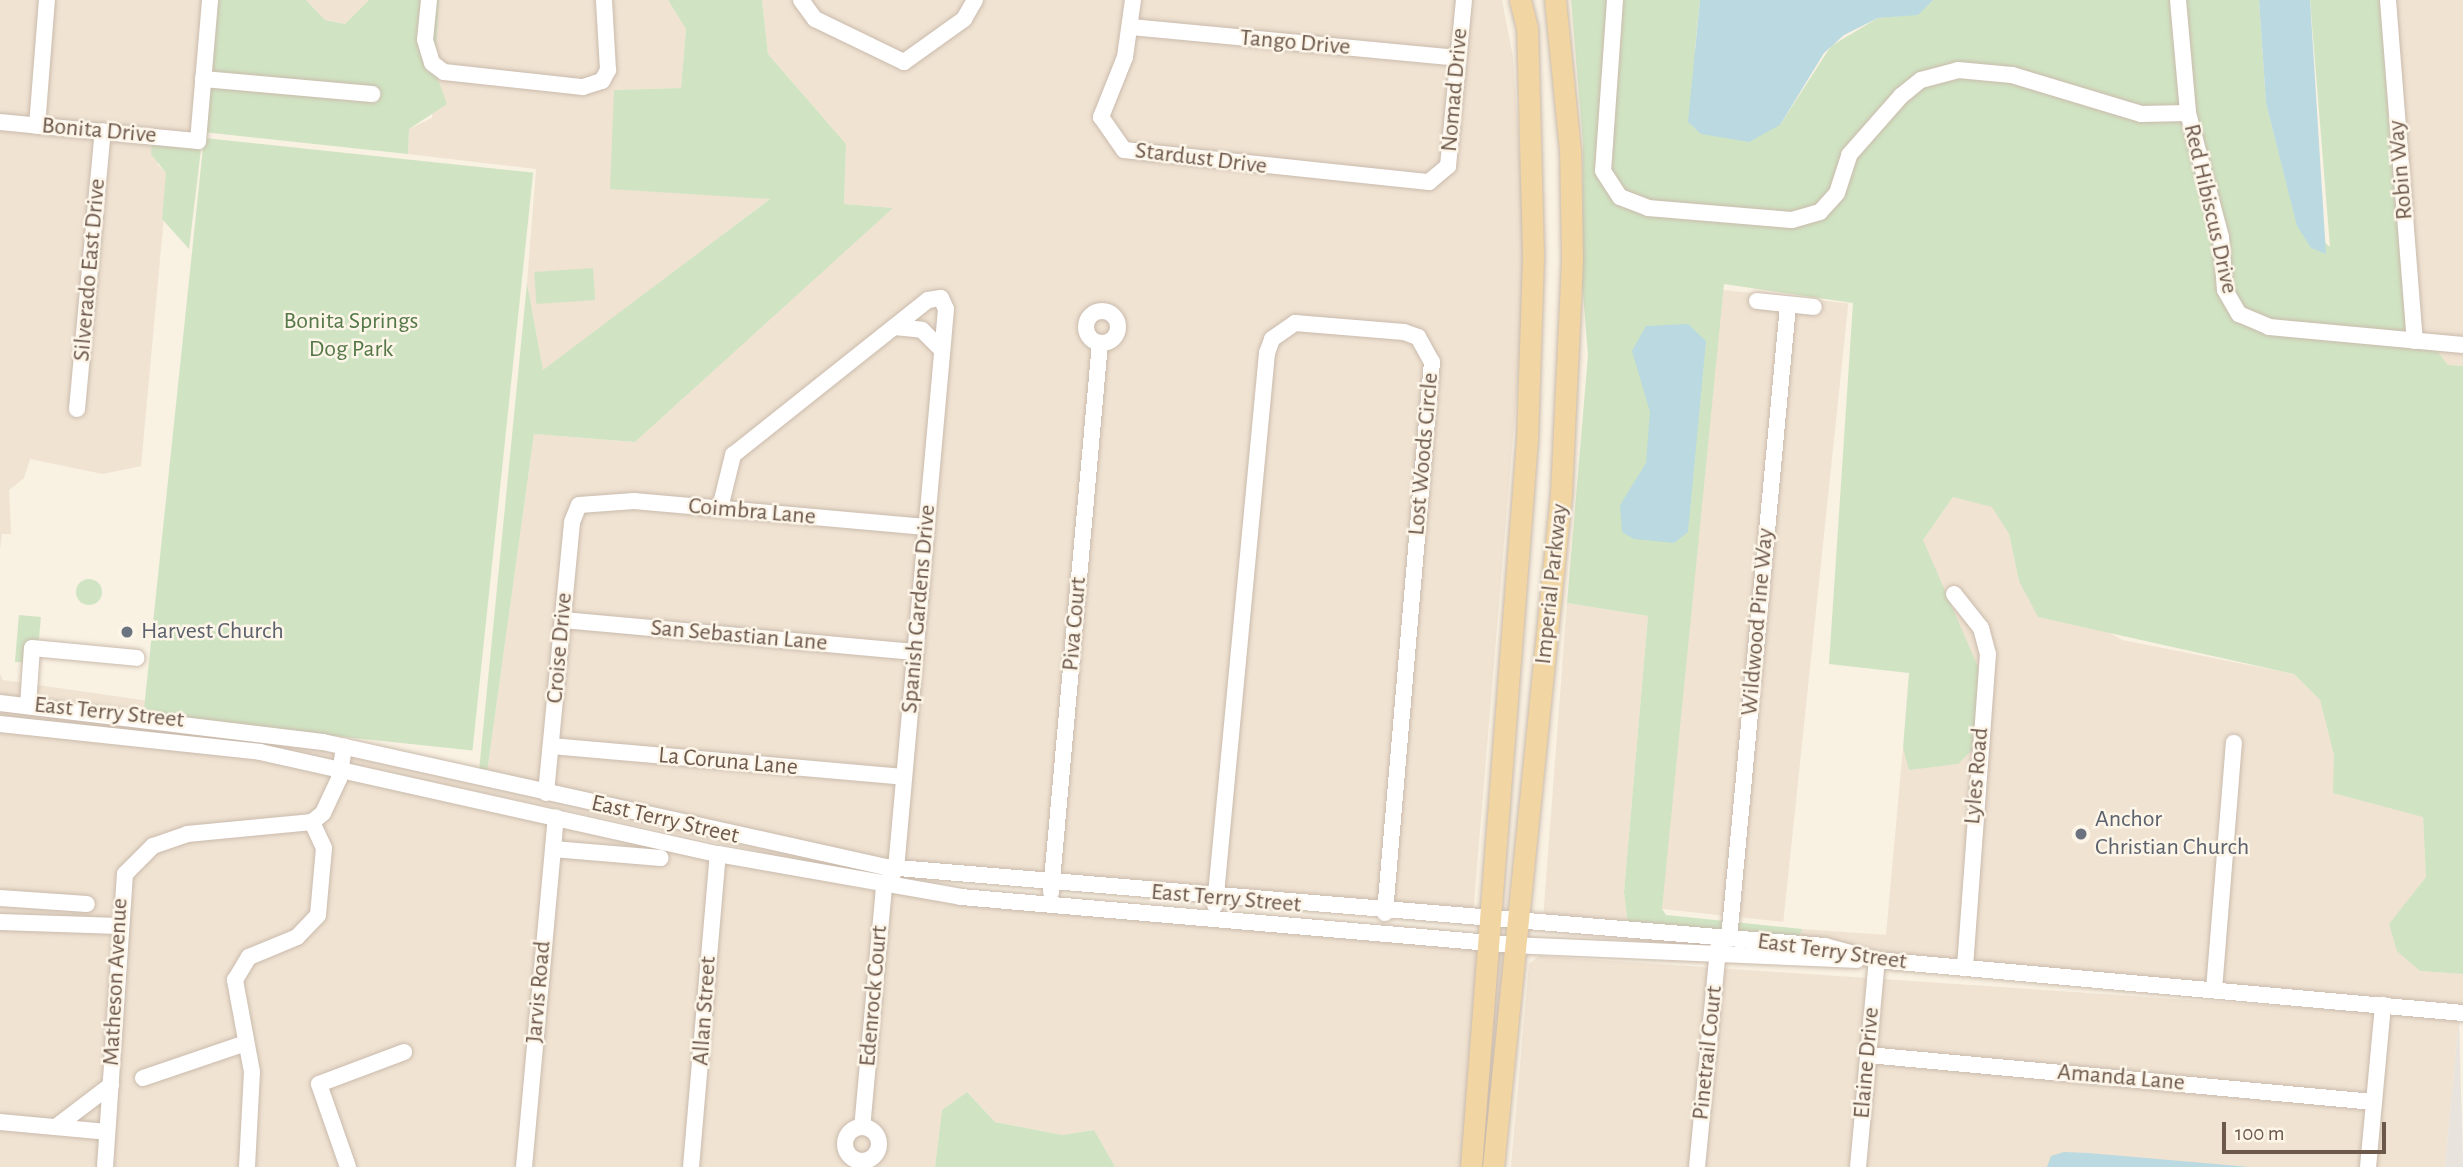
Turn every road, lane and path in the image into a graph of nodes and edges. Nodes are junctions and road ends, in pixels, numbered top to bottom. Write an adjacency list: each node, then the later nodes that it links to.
1 (47, 0): 20 (street)
2 (210, 0): 16 (street)
3 (429, 0): 4 (street)
4 (604, 0)
5 (801, 0): 6 (street)
6 (975, 0)
7 (1133, 0): 14 (street, Stardust Drive)
8 (1464, 0): 15 (street, Nomad Drive)
9 (1520, 0): 66 (main road, Imperial Parkway)
10 (1555, 0): 67 (main road, Imperial Parkway)
11 (1615, 0): 18 (street)
12 (2178, 0): 18 (street, Red Hibiscus Drive)
13 (2388, 0): 27 (street, Robin Way)
14 (1131, 27): 15 (street, Tango Drive); 22 (street, Stardust Drive)
15 (1458, 58): 22 (street, Nomad Drive)
16 (203, 79): 17 (street); 21 (street, Bonita Drive)
17 (372, 94)
18 (2188, 113): 27 (street, Red Hibiscus Drive)
19 (0, 122): 20 (street, Bonita Drive)
20 (37, 126): 21 (street, Bonita Drive)
21 (103, 131): 31 (street, Silverado East Drive)
22 (1441, 177)
23 (1757, 301): 24 (street)
24 (1788, 305): 25 (street); 68 (street, Wildwood Pine Way)
25 (1814, 307)
26 (895, 327): 30 (street); 30 (street, Spanish Gardens Drive); 33 (street, Spanish Gardens Drive)
27 (2415, 341): 29 (street, Red Hibiscus Drive)
28 (1100, 343): 54 (street, Piva Court)
29 (2463, 345)
30 (942, 350): 34 (street, Spanish Gardens Drive)
31 (77, 409)
32 (579, 505): 33 (street, Coimbra Lane); 36 (street, Croise Drive)
33 (720, 508): 34 (street, Coimbra Lane)
34 (926, 527): 37 (street, Spanish Gardens Drive)
35 (1954, 594): 70 (street, Lyles Road)
36 (563, 621): 37 (street, San Sebastian Lane); 43 (street, Croise Drive)
37 (915, 652): 46 (street, Spanish Gardens Drive)
38 (136, 658): 40 (street)
39 (0, 703): 40 (street, East Terry Street)
40 (28, 706): 44 (street, East Terry Street)
41 (0, 724): 45 (street)
42 (2234, 743): 71 (street)
43 (551, 746): 46 (street, La Coruna Lane); 47 (street, Croise Drive)
44 (344, 747): 45 (street); 47 (street, East Terry Street)
45 (341, 769): 48 (street); 49 (street)
46 (904, 777): 53 (street, Spanish Gardens Drive)
47 (546, 793): 53 (street, East Terry Street)
48 (556, 817): 50 (street, Jarvis Road); 51 (street)
49 (312, 822): 65 (street, Matheson Avenue); 74 (street)
50 (553, 849): 52 (street); 87 (street, Jarvis Road)
51 (718, 854): 55 (street); 88 (street, Allan Street)
52 (661, 858)
53 (896, 869): 54 (street, East Terry Street); 55 (street, Edenrock Court)
54 (1052, 884): 57 (street, East Terry Street); 59 (street, Piva Court)
55 (884, 887): 59 (street); 82 (street, Edenrock Court)
56 (0, 898): 58 (street)
57 (1220, 898): 60 (street); 61 (street, East Terry Street); 61 (street, Lost Woods Circle)
58 (33, 899): 62 (street); 64 (street)
59 (1050, 905): 60 (street)
60 (1095, 909): 66 (street)
61 (1385, 913): 66 (street, East Terry Street)
62 (31, 919): 63 (street); 64 (street)
63 (0, 922)
64 (75, 923): 65 (street)
65 (119, 926): 78 (street, Matheson Avenue)
66 (1487, 932): 67 (street, East Terry Street); 89 (main road, Imperial Parkway)
67 (1514, 935): 68 (street, East Terry Street); 90 (main road, Imperial Parkway)
68 (1722, 944): 69 (street, East Terry Street); 91 (street, Pinetrail Court)
69 (1877, 960): 70 (street, East Terry Street); 76 (street, Elaine Drive)
70 (1965, 968): 71 (street, East Terry Street)
71 (2214, 990): 72 (street, East Terry Street)
72 (2384, 1004): 73 (street, East Terry Street); 79 (street)
73 (2463, 1013)
74 (246, 1043): 77 (street); 85 (street)
75 (404, 1052): 86 (street)
76 (1868, 1055): 79 (street, Amanda Lane); 92 (street, Elaine Drive)
77 (143, 1078)
78 (111, 1085): 81 (street); 83 (street, Matheson Avenue)
79 (2374, 1102): 93 (street)
80 (0, 1122): 81 (street)
81 (55, 1127): 83 (street)
82 (862, 1127)
83 (107, 1132): 84 (street, Matheson Avenue)
84 (105, 1167)
85 (247, 1167)
86 (348, 1167)
87 (524, 1167)
88 (691, 1167)
89 (1471, 1167)
90 (1493, 1167)
91 (1697, 1167)
92 (1858, 1167)
93 (2368, 1167)

